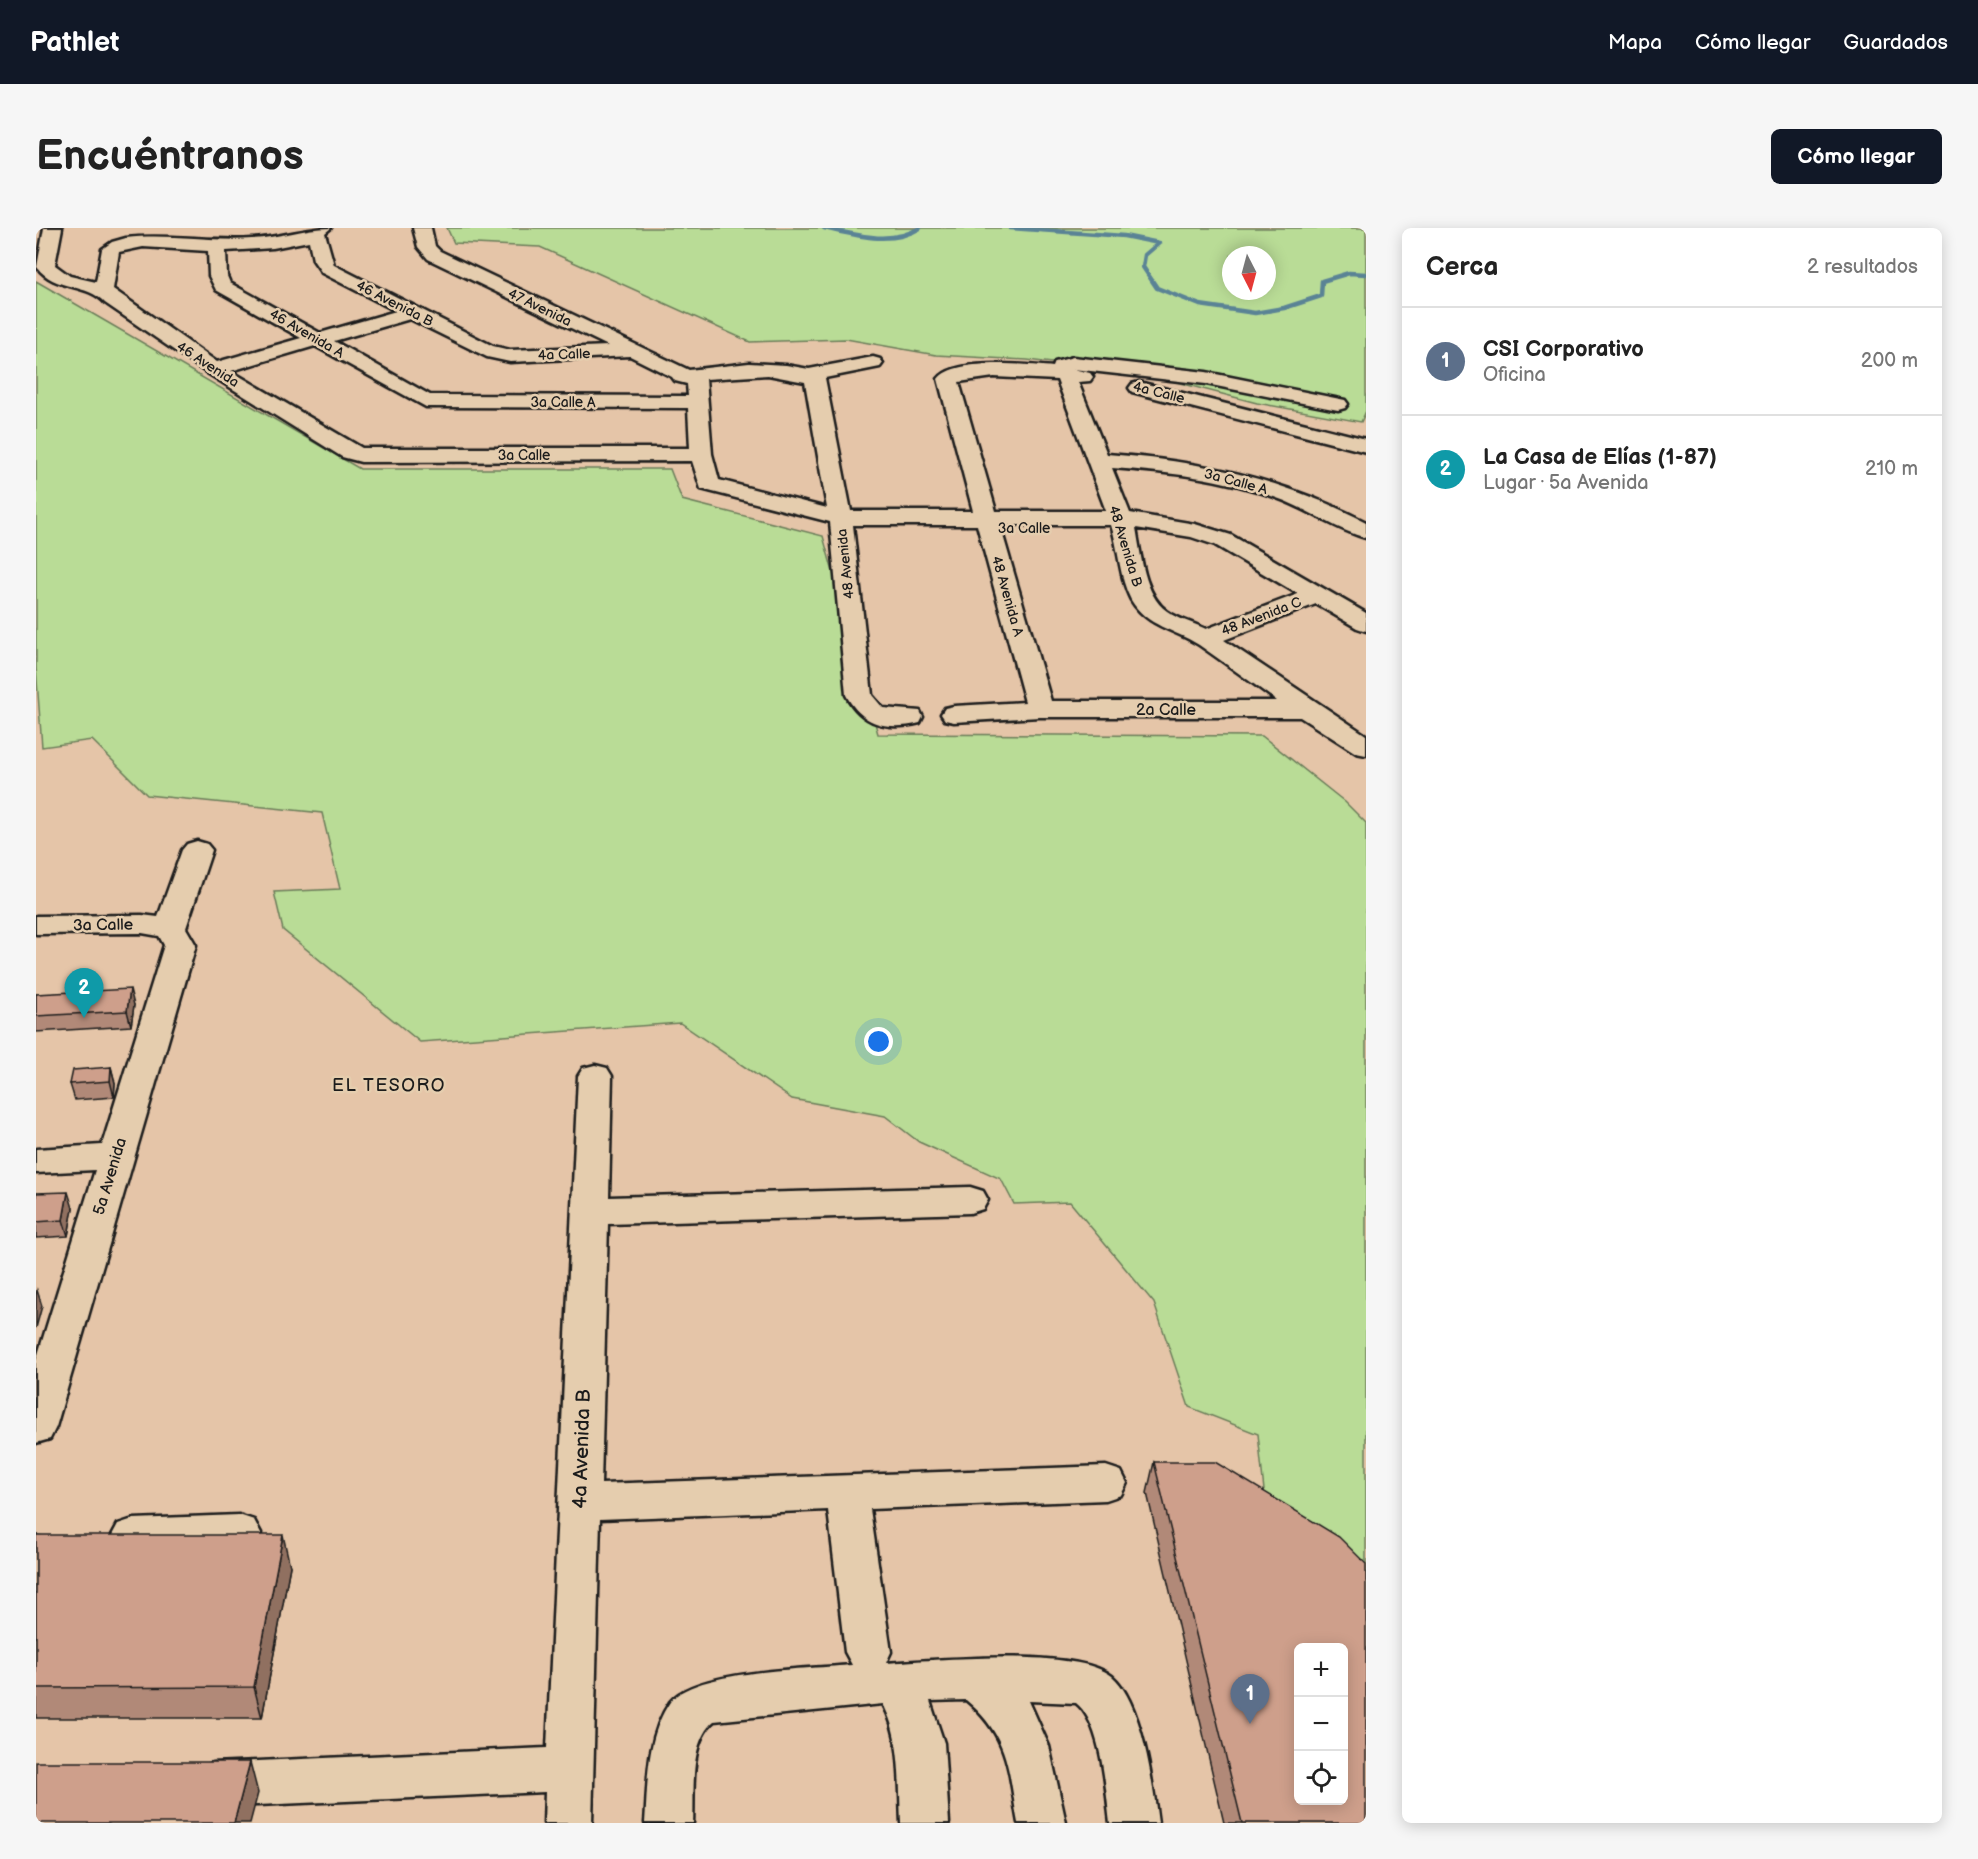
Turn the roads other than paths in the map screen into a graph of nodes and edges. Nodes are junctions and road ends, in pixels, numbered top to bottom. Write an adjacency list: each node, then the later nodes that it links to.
1 (422, 228): 8 (street, 47 Avenida)
2 (319, 231): 4 (street); 6 (street, 46 Avenida B)
3 (46, 238): 5 (street)
4 (217, 246): 5 (street); 7 (street, 46 Avenida A)
5 (104, 290): 11 (street, 46 Avenida)
6 (414, 312): 7 (street); 9 (street, 46 Avenida B)
7 (318, 340): 11 (street); 16 (street, 46 Avenida A)
8 (631, 351): 9 (street, 4a Calle); 12 (street, 47 Avenida)
9 (497, 354)
10 (873, 363): 13 (street)
11 (214, 369): 21 (street, 46 Avenida)
12 (682, 375): 13 (street); 17 (street, 3a Calle)
13 (810, 375): 23 (street, 48 Avenida)
14 (1065, 375): 15 (street, 4a Calle); 18 (street); 19 (street, 4a Calle); 22 (street, 48 Avenida B)
15 (948, 379): 24 (street, 48 Avenida A)
16 (426, 401): 17 (street, 3a Calle A)
17 (692, 401): 20 (street, 3a Calle)
18 (1338, 404)
19 (1366, 446)
20 (694, 454): 21 (street, 3a Calle); 23 (street, 3a Calle)
21 (361, 455)
22 (1097, 460): 25 (street, 48 Avenida B); 26 (street, 3a Calle A)
23 (841, 523): 24 (street, 3a Calle); 34 (street, 48 Avenida)
24 (988, 523): 25 (street, 3a Calle); 31 (street, 48 Avenida A)
25 (1122, 523): 27 (street, 3a Calle); 30 (street, 48 Avenida B)
26 (1366, 531)
27 (1311, 597): 28 (street, 3a Calle); 29 (street, 3a Calle); 30 (street, 48 Avenida C)
28 (1366, 623)
29 (1366, 637)
30 (1205, 638): 32 (street, 48 Avenida B)
31 (1040, 709): 32 (street, 2a Calle); 33 (street, 2a Calle)
32 (1306, 709): 35 (street)
33 (954, 714)
34 (910, 717)
35 (1366, 747)
36 (197, 850): 38 (street)
37 (36, 925): 38 (street, 3a Calle)
38 (170, 928): 40 (street, 5a Avenida)
39 (595, 1076): 43 (street, 4a Avenida B)
40 (115, 1157): 41 (street); 44 (street, 5a Avenida)
41 (36, 1161)
42 (970, 1200): 43 (street)
43 (590, 1211): 47 (street, 4a Avenida B)
44 (37, 1417)
45 (1106, 1483): 46 (street)
46 (847, 1493): 47 (street); 50 (street)
47 (579, 1502): 52 (street, 4a Avenida B)
48 (239, 1533): 49 (street)
49 (95, 1538)
50 (882, 1667): 51 (street); 55 (street); 56 (street)
51 (972, 1678): 57 (street); 58 (street)
52 (569, 1770): 53 (street); 54 (street, 4a Avenida B)
53 (175, 1786)
54 (568, 1823)
55 (669, 1823)
56 (925, 1823)
57 (1042, 1823)
58 (1134, 1823)

